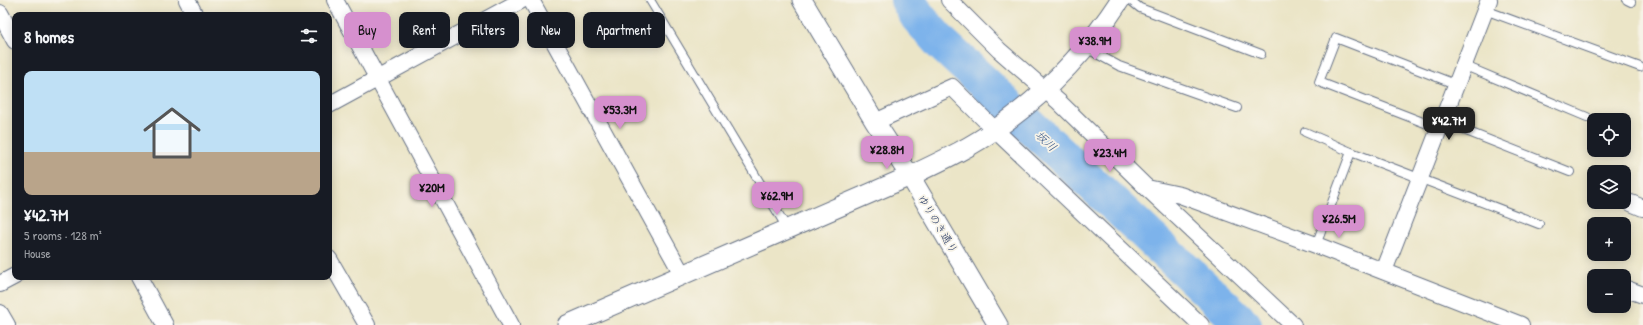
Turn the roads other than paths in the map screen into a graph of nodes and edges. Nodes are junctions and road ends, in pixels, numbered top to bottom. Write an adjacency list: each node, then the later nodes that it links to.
1 (187, 0): 11 (street)
2 (335, 0): 18 (street)
3 (522, 0): 18 (street)
4 (531, 0): 38 (street)
5 (650, 0): 34 (lane)
6 (802, 0): 24 (street, ゆりのき通り)
7 (948, 0): 20 (street)
8 (1120, 0): 14 (street)
9 (1130, 0): 15 (lane)
10 (1487, 5): 16 (street); 17 (lane)
11 (193, 12)
12 (0, 13): 13 (street)
13 (12, 35)
14 (1086, 48): 20 (street); 22 (lane)
15 (1261, 54)
16 (1463, 65): 19 (street); 23 (lane)
17 (1640, 67)
18 (378, 78): 21 (street); 48 (street)
19 (1455, 84): 25 (street); 25 (lane)
20 (1042, 93): 26 (street); 32 (street)
21 (332, 103)
22 (1237, 108)
23 (1587, 117)
24 (875, 122): 26 (street); 30 (street, ゆりのき通り)
25 (1440, 125): 29 (lane); 31 (street)
26 (997, 128): 30 (street); 51 (street)
27 (1305, 132): 28 (lane)
28 (1351, 152): 31 (lane); 35 (lane)
29 (1570, 172)
30 (910, 176): 34 (street); 50 (street, ゆりのき通り)
31 (1419, 178): 33 (lane); 37 (street)
32 (1147, 188): 35 (street); 52 (street)
33 (1538, 224)
34 (787, 228): 38 (street)
35 (1316, 245): 37 (street)
36 (332, 264): 47 (street)
37 (1384, 272): 53 (street)
38 (682, 274): 49 (street)
39 (12, 278): 41 (street)
40 (141, 280): 46 (street)
41 (0, 284)
42 (1631, 291): 43 (street)
43 (1643, 295)
44 (0, 313): 45 (street)
45 (6, 325)
46 (165, 325)
47 (367, 325)
48 (511, 325)
49 (567, 325)
50 (998, 325)
51 (1201, 325)
52 (1293, 325)
53 (1521, 325)

